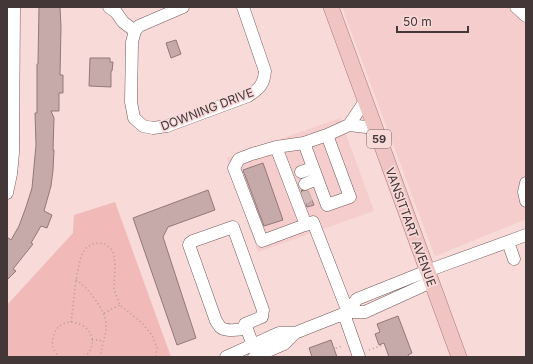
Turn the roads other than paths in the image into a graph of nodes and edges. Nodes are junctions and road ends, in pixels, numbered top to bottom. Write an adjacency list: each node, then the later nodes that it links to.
1 (14, 7): 19 (street)
2 (183, 7): 8 (street)
3 (243, 7): 8 (street, DOWNING DRIVE)
4 (331, 7): 9 (main road, VANSITTART AVENUE / 59)
5 (516, 7): 7 (street)
6 (114, 9): 8 (street)
7 (526, 16)
8 (135, 31)
9 (365, 101): 10 (street); 11 (main road, VANSITTART AVENUE / 59)
10 (349, 125): 11 (street); 12 (street)
11 (375, 128): 27 (main road, VANSITTART AVENUE / 59)
12 (327, 135): 13 (street); 22 (street)
13 (304, 143): 14 (street); 15 (street)
14 (276, 147): 16 (street); 23 (street)
15 (315, 173): 16 (street); 18 (street)
16 (296, 181): 20 (street)
17 (526, 183): 21 (street)
18 (322, 191): 20 (street); 22 (street)
19 (7, 193)
20 (303, 198): 23 (street)
21 (526, 201)
22 (327, 205): 23 (street)
23 (309, 224): 28 (street)
24 (526, 235): 25 (street)
25 (508, 242): 26 (street); 27 (street)
26 (514, 259)
27 (429, 276): 28 (street); 33 (main road, VANSITTART AVENUE / 59)
28 (346, 313): 30 (street); 32 (street)
29 (246, 328): 29 (street); 30 (street)
30 (255, 352): 31 (street)
31 (226, 357)
32 (359, 357)
33 (459, 357)

